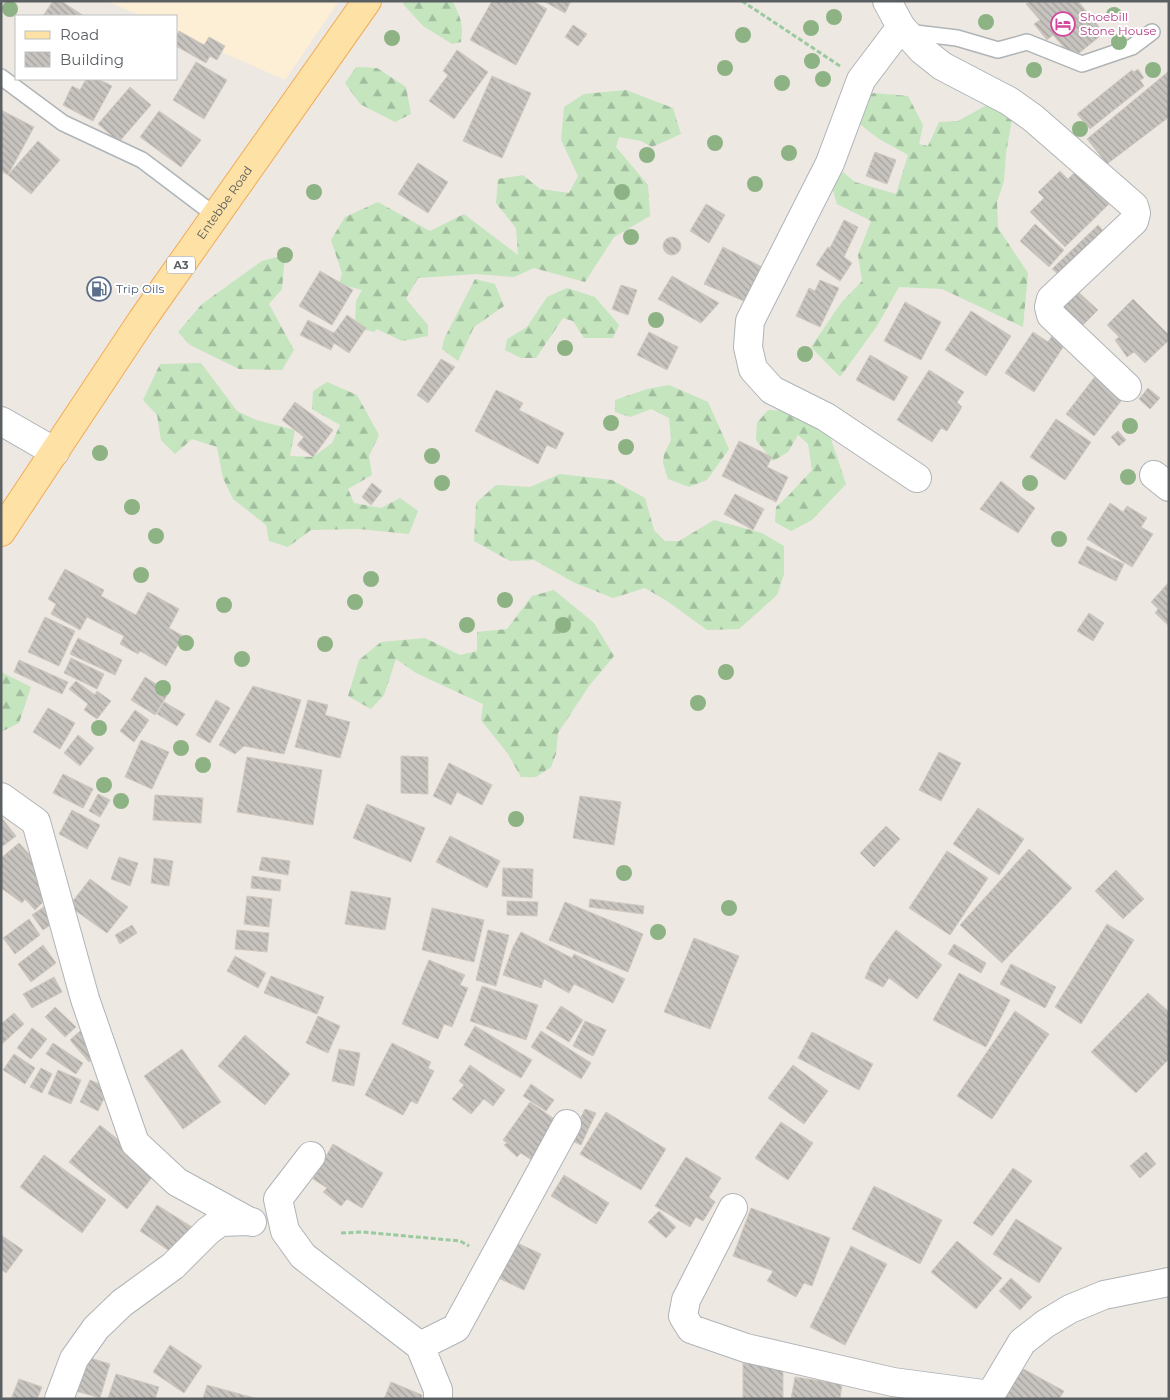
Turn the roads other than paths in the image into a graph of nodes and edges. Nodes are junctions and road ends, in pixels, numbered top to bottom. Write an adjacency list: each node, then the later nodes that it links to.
1 (367, 1): 6 (main road, Entebbe Road / A3)
2 (887, 1): 3 (street)
3 (903, 30): 4 (lane); 7 (street); 10 (street)
4 (1152, 32)
5 (1, 77): 6 (lane)
6 (216, 216): 9 (main road, Entebbe Road / A3)
7 (1127, 387)
8 (1, 421): 9 (street)
9 (55, 452): 11 (main road, Entebbe Road / A3)
10 (918, 478)
11 (1, 532)
12 (1, 797): 16 (street)
13 (567, 1124): 19 (street)
14 (311, 1156): 17 (street)
15 (733, 1208): 20 (street)
16 (248, 1221): 17 (street); 21 (street)
17 (285, 1231): 19 (street)
18 (1169, 1282): 20 (street)
19 (420, 1346): 22 (street)
20 (989, 1397)
21 (59, 1399)
22 (438, 1399)

